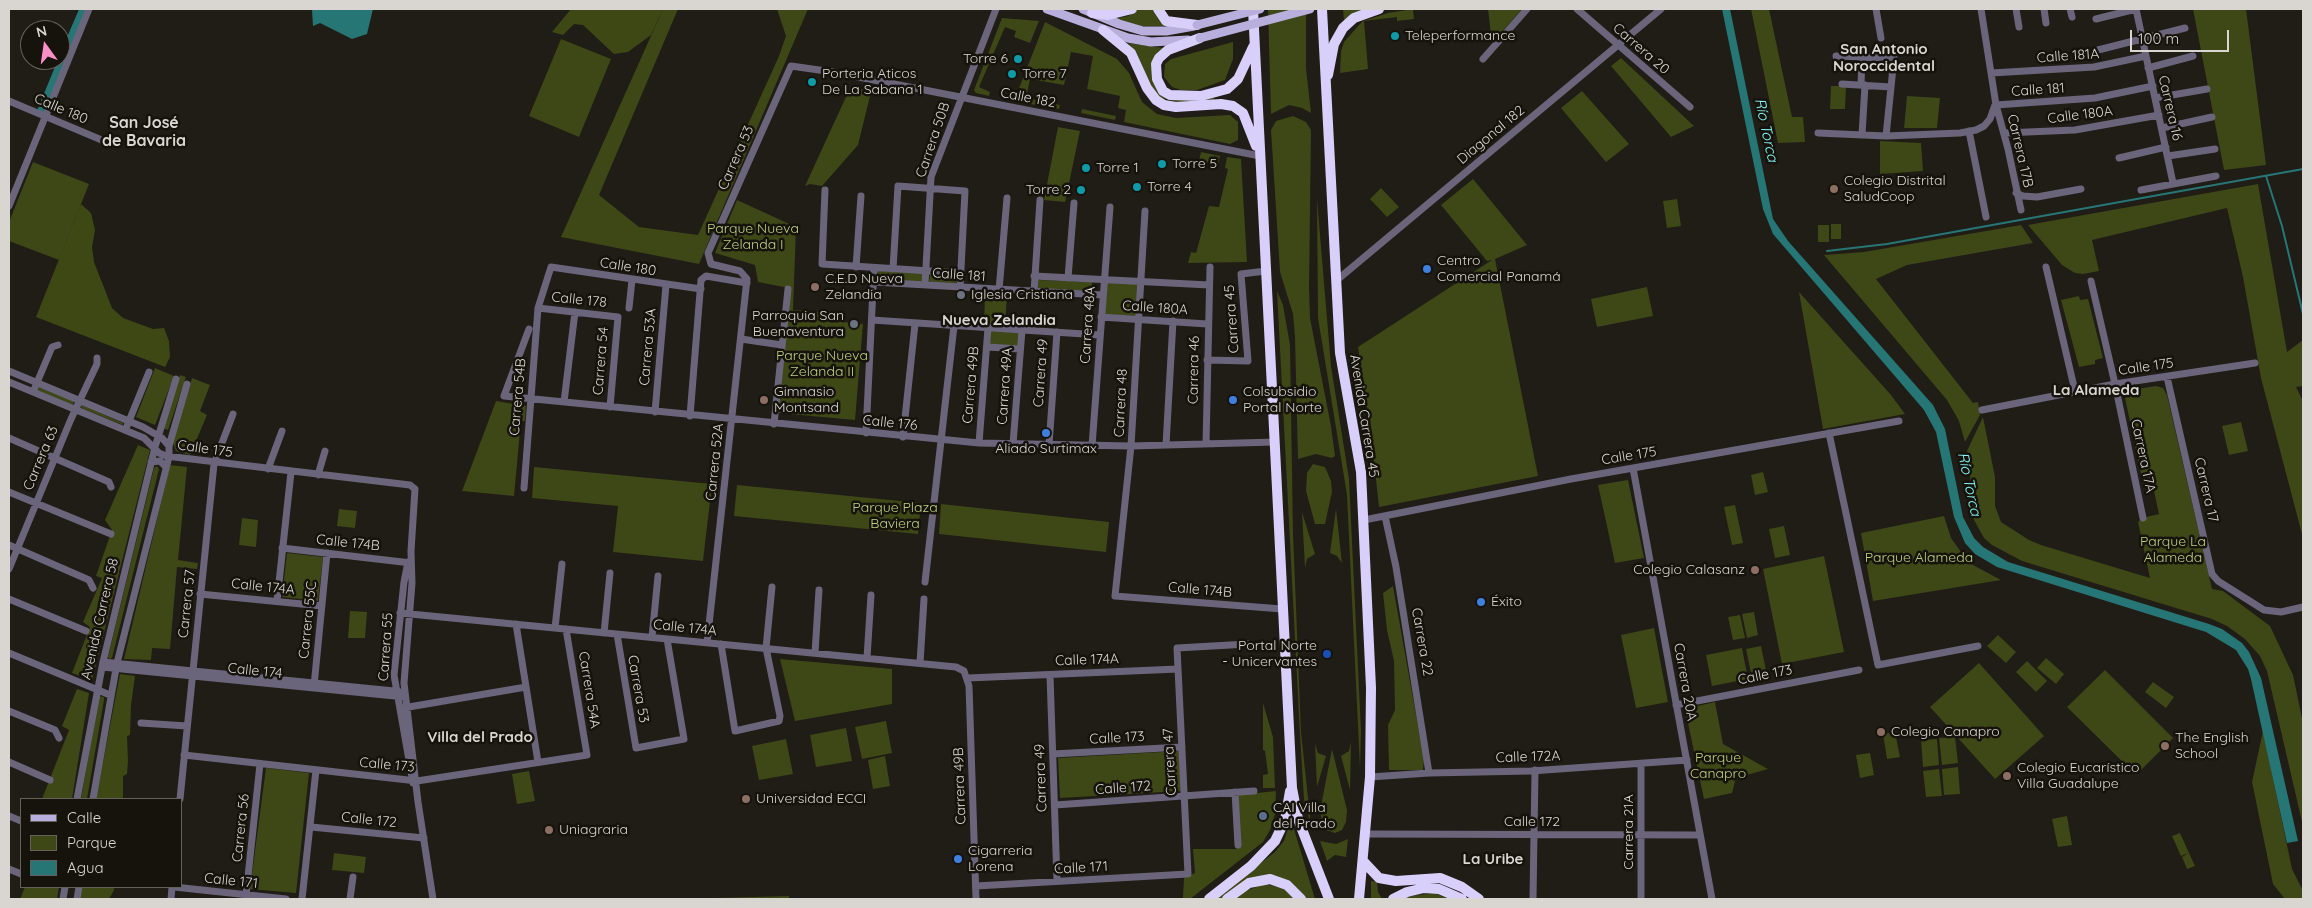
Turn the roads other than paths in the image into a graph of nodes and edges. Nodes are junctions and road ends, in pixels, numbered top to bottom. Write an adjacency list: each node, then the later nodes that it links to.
1 (89, 9): 56 (street)
2 (996, 9): 50 (street, Carrera 50B)
3 (1047, 9): 29 (main road)
4 (1132, 9): 21 (highway)
5 (1158, 9): 26 (highway)
6 (1248, 9): 24 (highway)
7 (1253, 9): 24 (highway)
8 (1260, 9): 26 (main road, bridge)
9 (1310, 9): 30 (main road, bridge)
10 (1322, 9): 49 (highway, Avenida Carrera 45)
11 (1379, 9): 49 (highway)
12 (1527, 9): 40 (street)
13 (1577, 9): 34 (street, Carrera 20)
14 (1661, 9): 34 (street, Diagonal 182)
15 (1876, 9): 31 (street)
16 (1981, 9): 43 (street, Carrera 17B)
17 (2016, 9): 27 (street)
18 (2044, 9): 25 (street)
19 (2070, 9): 22 (street)
20 (2136, 9): 23 (street); 32 (street, Carrera 16)
21 (1088, 11): 26 (main road)
22 (2072, 17)
23 (2096, 19)
24 (1254, 20): 33 (highway)
25 (2046, 23)
26 (1197, 25)
27 (2019, 27)
28 (2184, 28): 32 (street)
29 (1103, 30): 30 (main road); 67 (highway)
30 (1200, 38): 33 (highway)
31 (1881, 38)
32 (2142, 38): 35 (street); 37 (street, Carrera 16)
33 (1255, 43): 67 (highway)
34 (1618, 45): 54 (street, Carrera 20); 99 (street, Diagonal 182)
35 (2098, 50)
36 (1836, 56): 39 (street)
37 (2146, 56): 42 (street, Carrera 16); 43 (street, Calle 181A)
38 (2193, 56): 42 (street)
39 (1862, 57): 45 (street); 47 (street)
40 (1482, 59)
41 (791, 66): 50 (street, Calle 182); 103 (street, Carrera 53)
42 (2148, 68): 46 (street, Carrera 16)
43 (1991, 73): 53 (street, Carrera 17B)
44 (1842, 84): 45 (street)
45 (1863, 85): 47 (street); 62 (street)
46 (2152, 86): 51 (street, Carrera 16); 53 (street, Calle 181)
47 (1891, 87): 63 (street)
48 (2207, 88): 51 (street)
49 (1325, 94): 99 (highway, Avenida Carrera 45)
50 (961, 97): 67 (street, Calle 182); 72 (street, Carrera 50B)
51 (2155, 98): 55 (street, Carrera 16)
52 (9, 101): 56 (street, Calle 180)
53 (1996, 105): 59 (street, Calle 181); 60 (street, Carrera 17B)
54 (1690, 107)
55 (2159, 115): 58 (street, Carrera 16); 60 (street, Calle 180A)
56 (46, 116): 64 (street, Calle 180); 81 (street)
57 (2212, 117): 58 (street)
58 (2162, 128): 65 (street, Carrera 16)
59 (1969, 131): 63 (street, Calle 181); 85 (street)
60 (2004, 133): 76 (street, Carrera 17B)
61 (1818, 134): 62 (street, Calle 181)
62 (1862, 135): 63 (street, Calle 181)
63 (1886, 136)
64 (104, 141)
65 (2166, 147): 68 (street, Carrera 16); 69 (street)
66 (2216, 149): 68 (street)
67 (1260, 156): 93 (highway)
68 (2168, 156): 71 (street, Carrera 16)
69 (2119, 158)
70 (2216, 176): 71 (street)
71 (2173, 183): 75 (street)
72 (930, 189): 91 (street); 92 (street, Carrera 50B); 94 (street)
73 (2081, 189): 76 (street)
74 (825, 190): 86 (street, Calle 181)
75 (2141, 190)
76 (2016, 193): 84 (street, Carrera 17B)
77 (860, 196): 86 (street)
78 (1006, 198): 110 (street)
79 (1040, 200): 95 (street)
80 (1074, 203): 96 (street)
81 (9, 206)
82 (1110, 207): 98 (street, Carrera 48A)
83 (1145, 210): 102 (street, Carrera 48)
84 (2021, 210)
85 (1986, 216)
86 (856, 267): 90 (street, Calle 181)
87 (1210, 267): 105 (street, Carrera 46)
88 (2046, 267): 145 (street)
89 (551, 268): 97 (street, Calle 180); 113 (street, Carrera 54B)
90 (874, 268): 91 (street, Calle 181); 101 (street)
91 (893, 269): 92 (street, Calle 181)
92 (926, 271): 94 (street, Calle 181); 106 (street, Carrera 50B)
93 (1266, 271): 135 (street, Carrera 45); 168 (highway)
94 (961, 274): 107 (street)
95 (1034, 276): 96 (street); 111 (street)
96 (1068, 278): 98 (street)
97 (632, 280): 104 (street, Calle 180); 114 (street)
98 (1103, 280): 102 (street); 112 (street, Carrera 48A)
99 (1337, 280): 195 (highway, Avenida Carrera 45)
100 (2091, 281): 144 (street, Carrera 17A)
101 (874, 282): 106 (street, Calle 181); 119 (street)
102 (1140, 282): 105 (street); 118 (street, Carrera 48)
103 (747, 283): 108 (street); 129 (street, Carrera 52A)
104 (666, 285): 108 (street, Calle 180); 153 (street, Carrera 53A)
105 (1209, 285): 122 (street, Carrera 46)
106 (925, 286): 107 (street, Calle 181)
107 (960, 288): 110 (street, Calle 181)
108 (701, 289): 155 (street)
109 (788, 289): 131 (street)
110 (999, 290): 111 (street, Calle 181)
111 (1034, 292): 112 (street, Calle 181)
112 (1102, 295): 117 (street, Carrera 48A)
113 (538, 308): 115 (street, Calle 178); 147 (street, Carrera 54B)
114 (629, 308)
115 (575, 312): 116 (street, Calle 178); 149 (street)
116 (618, 317): 150 (street, Carrera 54)
117 (1101, 318): 118 (street, Calle 180A); 128 (street, Carrera 48A)
118 (1138, 319): 120 (street, Calle 180A); 176 (street, Carrera 48)
119 (872, 320): 121 (street); 163 (street)
120 (1172, 321): 122 (street, Calle 180A); 173 (street)
121 (915, 324): 123 (street); 165 (street)
122 (1208, 324): 135 (street, Carrera 46)
123 (954, 326): 124 (street); 167 (street)
124 (988, 328): 126 (street); 132 (street, Carrera 49B)
125 (529, 329): 147 (street, Calle 176)
126 (1022, 330): 127 (street); 133 (street, Carrera 49A)
127 (1057, 332): 128 (street); 172 (street, Carrera 49)
128 (1099, 335): 175 (street, Carrera 48A)
129 (741, 339): 131 (street); 156 (street, Carrera 52A)
130 (58, 345): 142 (street)
131 (782, 345): 159 (street)
132 (987, 347): 133 (street); 169 (street, Carrera 49B)
133 (1020, 349): 170 (street, Carrera 49A)
134 (97, 358): 148 (street, Carrera 63)
135 (1207, 360): 171 (street, Carrera 46)
136 (2256, 363): 139 (street, Calle 175)
137 (9, 371): 142 (street, Calle 175)
138 (149, 372): 158 (street)
139 (2167, 377): 144 (street, Calle 175); 217 (street, Carrera 17)
140 (176, 379): 164 (street, Avenida Carrera 58)
141 (9, 382): 146 (street, Calle 175)
142 (37, 382): 146 (street); 148 (street, Calle 175)
143 (187, 384): 174 (street, Avenida Carrera 58)
144 (2116, 384): 145 (street, Calle 175); 194 (street, Carrera 17A)
145 (2075, 391): 152 (street, Calle 175)
146 (33, 392): 151 (street, Calle 175)
147 (531, 399): 149 (street, Calle 176); 189 (street, Carrera 54B)
148 (81, 401): 151 (street, Carrera 63); 158 (street, Calle 175)
149 (564, 402): 150 (street, Calle 176)
150 (610, 407): 153 (street, Calle 176)
151 (75, 410): 161 (street, Calle 175); 180 (street, Carrera 63)
152 (1982, 410)
153 (655, 412): 155 (street, Calle 176)
154 (233, 414): 182 (street, Carrera 57)
155 (690, 416): 156 (street, Calle 176)
156 (732, 420): 159 (street, Calle 176); 229 (street, Carrera 52A)
157 (1899, 421): 162 (street, Calle 175)
158 (129, 422): 161 (street); 164 (street, Calle 175)
159 (774, 424): 163 (street, Calle 176)
160 (282, 430): 185 (street)
161 (125, 431): 177 (street, Calle 175)
162 (1829, 433): 184 (street, Calle 175); 232 (street)
163 (866, 434): 165 (street, Calle 176)
164 (158, 436): 174 (street, Calle 175); 177 (street, Avenida Carrera 58)
165 (903, 437): 167 (street, Calle 176)
166 (9, 438): 180 (street)
167 (941, 441): 169 (street, Calle 176); 206 (street)
168 (1275, 442): 171 (street, Calle 176); 218 (highway)
169 (978, 443): 170 (street, Calle 176)
170 (1013, 444): 172 (street, Calle 176)
171 (1206, 444): 173 (street, Calle 176)
172 (1049, 445): 175 (street, Calle 176)
173 (1166, 445): 176 (street, Calle 176)
174 (169, 446): 179 (street, Avenida Carrera 58)
175 (1092, 446): 176 (street, Calle 176)
176 (1130, 446): 212 (street, Carrera 48)
177 (155, 447): 179 (street, Calle 175); 181 (street, Avenida Carrera 58)
178 (325, 452): 187 (street)
179 (169, 457): 182 (street, Calle 175); 183 (street, Avenida Carrera 58)
180 (54, 458): 188 (street); 192 (street, Carrera 63)
181 (151, 462): 183 (street); 237 (street, Avenida Carrera 58)
182 (214, 464): 185 (street, Calle 175); 210 (street, Carrera 57)
183 (166, 467): 239 (street, Avenida Carrera 58)
184 (1633, 468): 193 (street, Calle 175); 251 (street, Carrera 20A)
185 (268, 469): 186 (street, Calle 175)
186 (291, 472): 187 (street, Calle 175); 198 (street)
187 (318, 475): 190 (street, Calle 175)
188 (112, 487)
189 (524, 488)
190 (415, 489): 201 (street, Carrera 55)
191 (9, 492): 192 (street)
192 (35, 504): 196 (street); 199 (street, Carrera 63)
193 (1385, 516): 195 (street, Calle 175); 269 (street, Carrera 22)
194 (2143, 518)
195 (1364, 520): 270 (highway, Avenida Carrera 45)
196 (111, 534)
197 (9, 545): 199 (street)
198 (282, 548): 200 (street, Calle 174B); 215 (street)
199 (17, 549): 203 (street, Carrera 63); 208 (street)
200 (328, 553): 201 (street, Calle 174B); 216 (street, Carrera 55C)
201 (410, 563): 219 (street, Carrera 55); 220 (street, Carrera 55)
202 (562, 564): 222 (street)
203 (9, 569)
204 (610, 573): 225 (street)
205 (658, 576): 227 (street)
206 (925, 582)
207 (772, 587): 233 (street)
208 (93, 588)
209 (819, 590): 234 (street)
210 (200, 594): 215 (street, Calle 174A); 242 (street, Carrera 57)
211 (871, 595): 236 (street)
212 (1115, 596): 218 (street, Calle 174B)
213 (9, 599): 224 (street)
214 (924, 599): 238 (street)
215 (277, 601): 216 (street, Calle 174A)
216 (322, 606): 245 (street, Carrera 55C)
217 (2303, 607)
218 (1282, 609): 271 (highway)
219 (400, 612): 220 (street, Calle 174A); 249 (street, Carrera 55)
220 (409, 613): 221 (street, Calle 174A); 250 (street, Carrera 55)
221 (516, 624): 222 (street, Calle 174A); 246 (street)
222 (555, 628): 223 (street, Calle 174A)
223 (566, 629): 225 (street, Calle 174A); 261 (street, Carrera 54A)
224 (86, 631)
225 (604, 633): 226 (street, Calle 174A)
226 (616, 634): 227 (street, Calle 174A); 228 (street, Carrera 53)
227 (652, 637): 228 (street, Calle 174A)
228 (667, 639): 229 (street, Calle 174A)
229 (707, 643): 230 (street, Calle 174A)
230 (721, 644): 233 (street, Calle 174A); 233 (street)
231 (1248, 644): 240 (street, Carrera 47)
232 (1978, 646)
233 (766, 648): 234 (street, Calle 174A)
234 (815, 653): 236 (street, Calle 174A)
235 (9, 655): 247 (street)
236 (867, 658): 238 (street, Calle 174A)
237 (102, 664): 239 (street, Calle 174); 247 (street, Avenida Carrera 58)
238 (920, 664): 243 (street, Calle 174A)
239 (116, 666): 242 (street, Calle 174); 248 (street, Avenida Carrera 58)
240 (1178, 669): 244 (street, Calle 174A); 258 (street, Carrera 47)
241 (1859, 670): 251 (street, Calle 173)
242 (192, 674): 245 (street, Calle 174); 256 (street, Carrera 57)
243 (967, 675): 244 (street, Calle 174A); 293 (street, Carrera 49B)
244 (1050, 675): 259 (street, Carrera 49)
245 (314, 686): 249 (street, Calle 174)
246 (526, 687): 252 (street); 264 (street)
247 (97, 690): 248 (street); 277 (street, Avenida Carrera 58)
248 (110, 695): 278 (street, Avenida Carrera 58)
249 (396, 695): 250 (street, Calle 174); 253 (street, Carrera 55)
250 (405, 695): 252 (street, Carrera 55)
251 (1676, 704): 262 (street, Carrera 20A)
252 (407, 707): 253 (street); 273 (street, Carrera 55)
253 (398, 709): 273 (street, Carrera 55)
254 (9, 710): 257 (street)
255 (141, 723): 256 (street)
256 (187, 726): 260 (street, Carrera 57)
257 (59, 738)
258 (1182, 747): 259 (street, Calle 173); 276 (street, Carrera 47)
259 (1053, 754): 280 (street, Carrera 49)
260 (184, 755): 265 (street, Calle 173); 279 (street, Carrera 57)
261 (587, 755): 264 (street, Calle 173)
262 (1687, 760): 266 (street, Calle 172A); 284 (street, Carrera 20A)
263 (9, 762): 272 (street)
264 (538, 762): 273 (street, Calle 173)
265 (260, 764): 267 (street, Calle 173); 295 (street, Carrera 56)
266 (1641, 764): 268 (street, Calle 172A); 285 (street, Carrera 21A)
267 (316, 770): 273 (street, Calle 173); 281 (street)
268 (1535, 770): 269 (street, Calle 172A); 283 (street)
269 (1429, 773): 270 (street, Calle 172A)
270 (1370, 777): 282 (highway, Avenida Carrera 45)
271 (1292, 778): 288 (highway); 301 (highway)
272 (50, 780)
273 (414, 781): 286 (street, Carrera 55)
274 (1254, 791): 275 (street, Calle 172)
275 (1235, 792): 276 (street, Calle 172); 287 (street)
276 (1184, 796): 280 (street, Calle 172); 290 (street, Carrera 47)
277 (77, 798)
278 (93, 798)
279 (180, 798)
280 (1055, 805): 292 (street, Carrera 49)
281 (311, 827): 286 (street, Calle 172); 297 (street)
282 (1364, 834): 283 (street, Calle 172); 289 (highway, Avenida Carrera 45)
283 (1534, 835): 285 (street, Calle 172); 310 (street)
284 (1700, 835): 285 (street, Calle 172); 312 (street, Carrera 20A)
285 (1643, 836): 311 (street, Carrera 21A)
286 (424, 838): 299 (street, Carrera 55)
287 (1238, 845)
288 (1311, 853): 304 (highway); 305 (highway)
289 (1363, 861): 306 (highway, Avenida Carrera 45); 309 (highway)
290 (1188, 874): 292 (street, Calle 171)
291 (353, 877): 298 (street)
292 (1057, 881): 293 (street, Calle 171)
293 (976, 886): 300 (street, Carrera 49B)
294 (182, 888): 295 (street, Calle 171)
295 (246, 895): 296 (street, Calle 171)
296 (286, 899)
297 (302, 899)
298 (350, 899)
299 (433, 899)
300 (976, 899)
301 (1209, 899)
302 (1227, 899): 303 (highway)
303 (1301, 899)
304 (1322, 899)
305 (1330, 899)
306 (1361, 899)
307 (1393, 899): 308 (highway)
308 (1462, 899)
309 (1479, 899)
310 (1533, 899)
311 (1641, 899)
312 (1712, 899)

